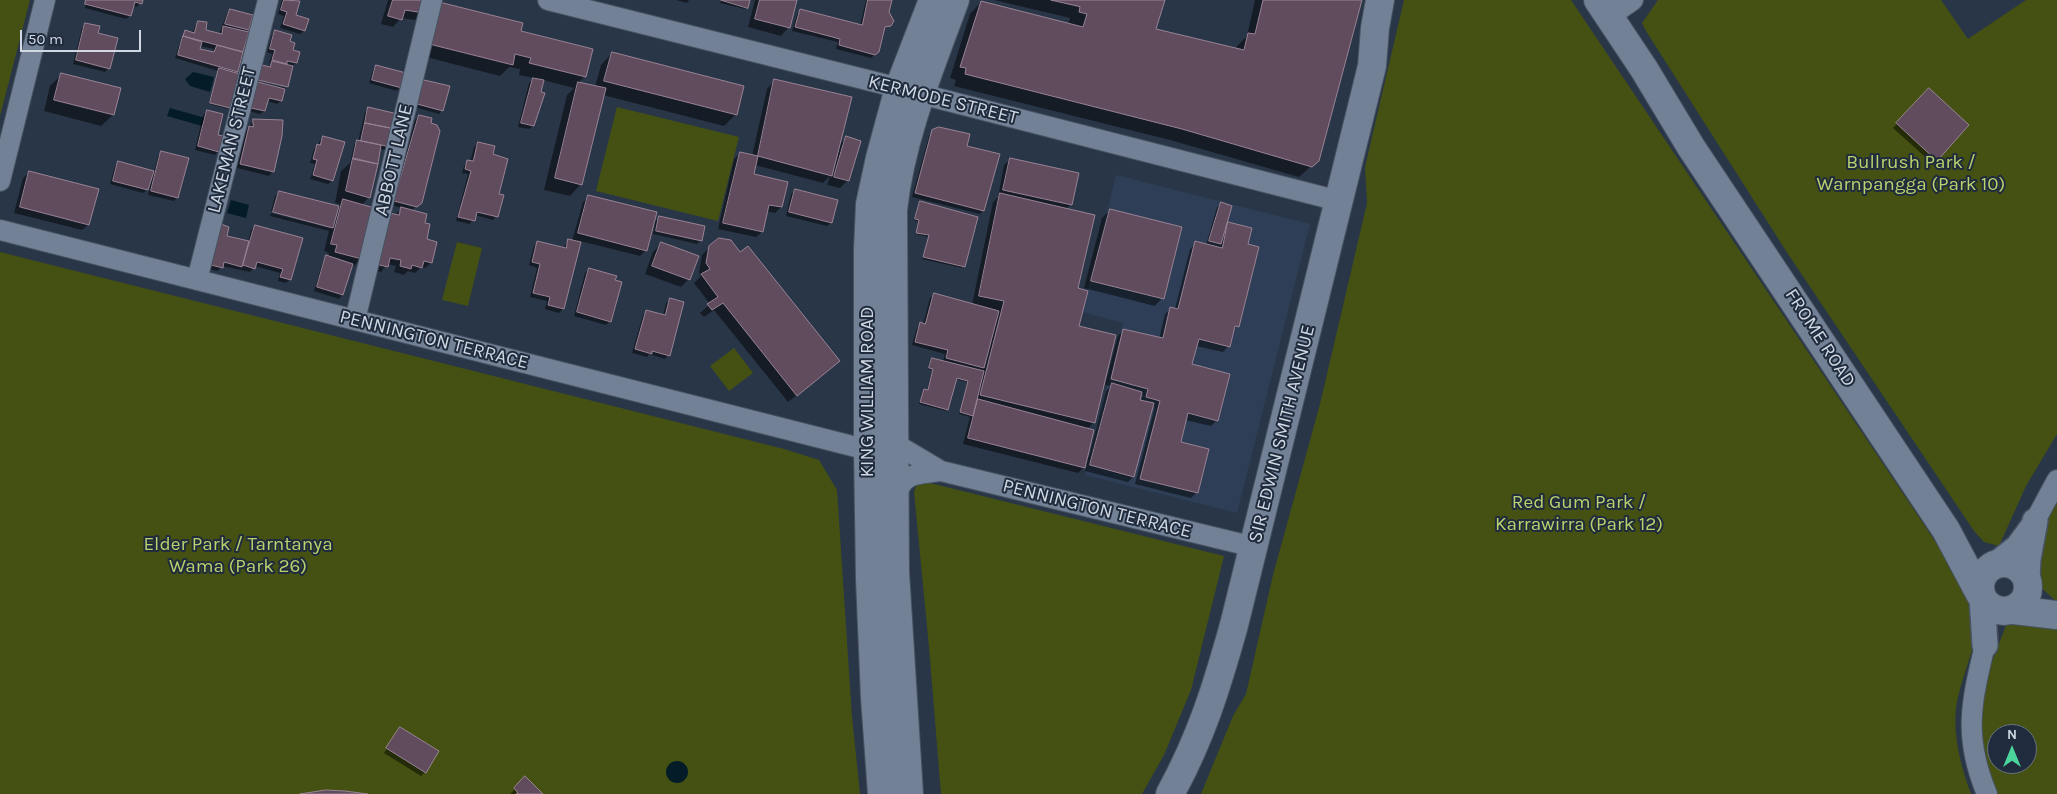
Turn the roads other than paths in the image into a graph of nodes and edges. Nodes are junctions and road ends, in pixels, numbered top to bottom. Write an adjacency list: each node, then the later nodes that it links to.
1 (45, 0): 13 (street)
2 (268, 0): 16 (street, LAKEMAN STREET)
3 (432, 0): 17 (street, ABBOTT LANE)
4 (548, 0): 12 (street, KERMODE STREET)
5 (933, 0): 12 (main road, KING WILLIAM ROAD)
6 (955, 0): 12 (main road, KING WILLIAM ROAD)
7 (1380, 0): 11 (main road, SIR EDWIN SMITH AVENUE)
8 (1396, 0): 11 (main road, SIR EDWIN SMITH AVENUE)
9 (1633, 0): 10 (street)
10 (1594, 6): 24 (main road, FROME ROAD)
11 (1372, 66): 14 (main road, SIR EDWIN SMITH AVENUE)
12 (910, 91): 14 (street, KERMODE STREET); 18 (main road, KING WILLIAM ROAD); 19 (main road, KING WILLIAM ROAD)
13 (0, 180)
14 (1339, 201): 25 (main road, SIR EDWIN SMITH AVENUE)
15 (0, 230): 16 (street, PENNINGTON TERRACE)
16 (197, 280): 17 (street, PENNINGTON TERRACE)
17 (355, 320): 19 (street, PENNINGTON TERRACE)
18 (894, 443): 20 (street, PENNINGTON TERRACE); 22 (main road, KING WILLIAM ROAD)
19 (868, 450): 22 (main road); 33 (main road, KING WILLIAM ROAD)
20 (941, 471): 22 (street, PENNINGTON TERRACE); 25 (street, PENNINGTON TERRACE)
21 (2057, 480): 23 (street)
22 (895, 500): 34 (main road, KING WILLIAM ROAD)
23 (2035, 521): 26 (street); 27 (street)
24 (1946, 530): 26 (main road, FROME ROAD); 28 (main road, FROME ROAD)
25 (1254, 547): 35 (main road, SIR EDWIN SMITH AVENUE)
26 (1998, 563): 27 (main road); 28 (main road)
27 (2027, 581): 29 (main road); 30 (main road)
28 (1981, 596): 30 (main road); 32 (street)
29 (2057, 609)
30 (2013, 610): 31 (main road); 32 (street)
31 (2057, 615)
32 (1985, 645): 36 (street)
33 (882, 794)
34 (909, 794)
35 (1170, 794)
36 (1988, 794)

